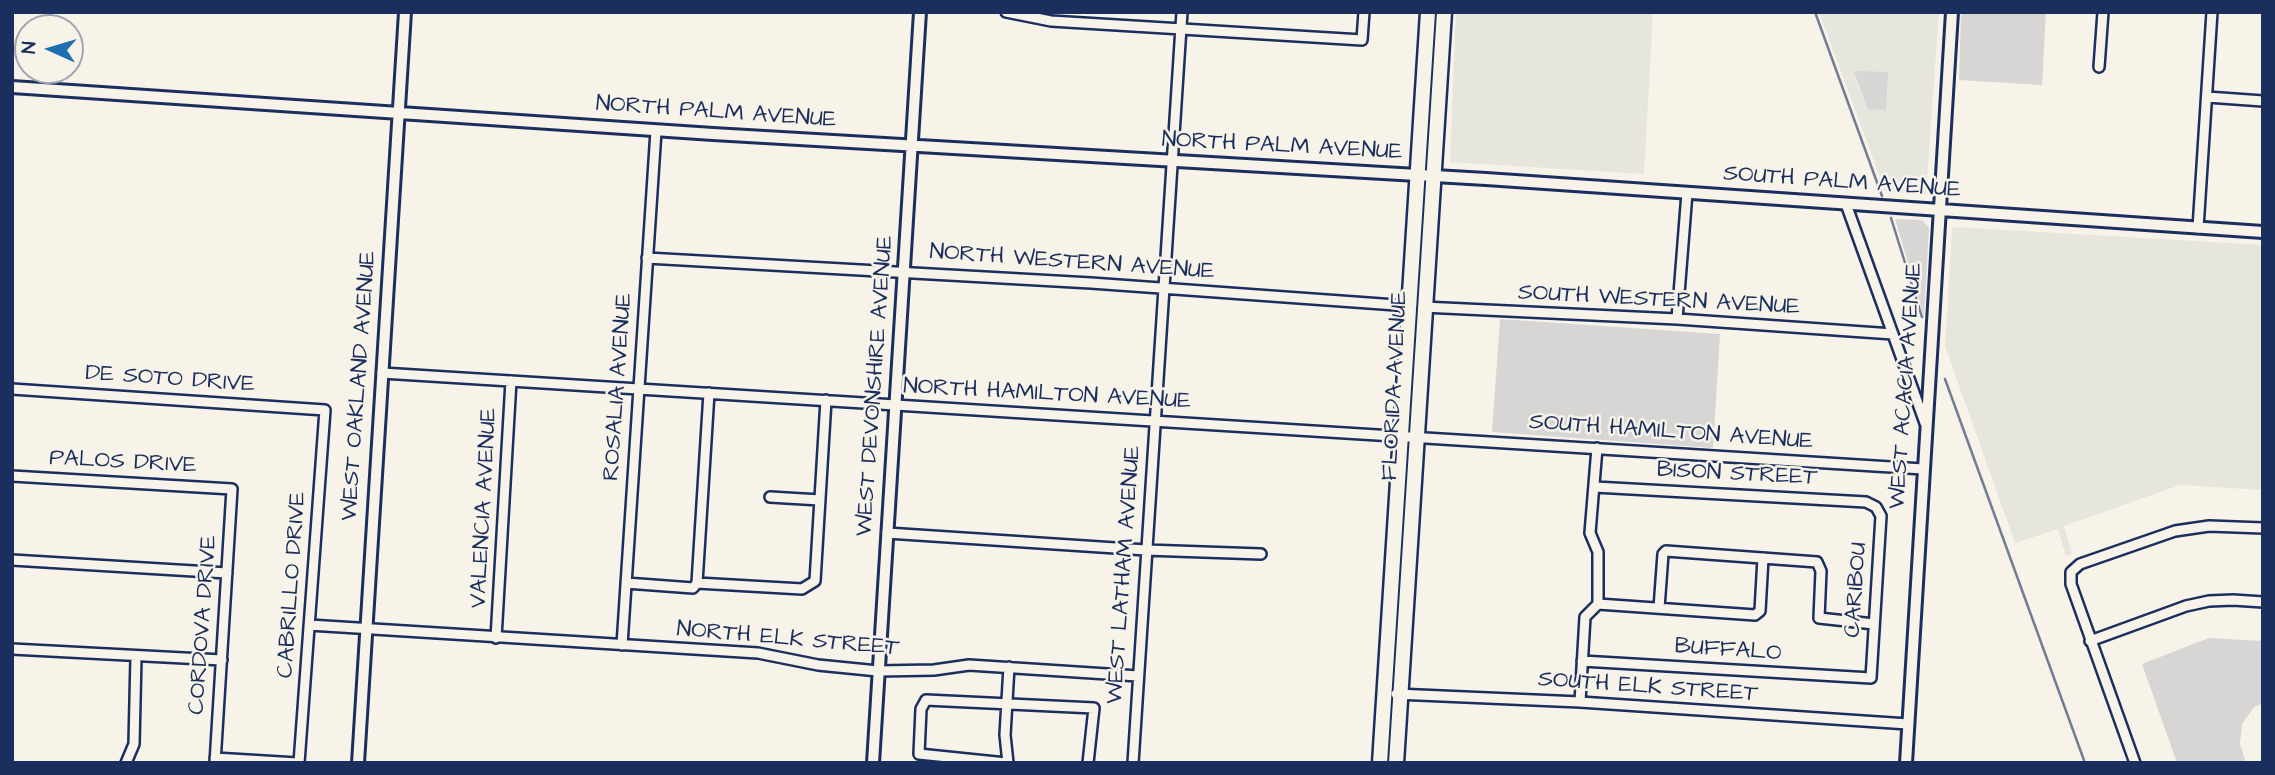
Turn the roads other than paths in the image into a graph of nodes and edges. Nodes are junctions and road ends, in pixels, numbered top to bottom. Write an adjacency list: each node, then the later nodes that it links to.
1 (405, 12): 16 (street, WEST OAKLAND AVENUE)
2 (920, 12): 18 (street, WEST DEVONSHIRE AVENUE)
3 (1006, 12): 11 (street)
4 (1182, 12): 11 (street, WEST LATHAM AVENUE)
5 (1364, 12): 11 (street)
6 (1428, 12): 20 (main road, FLORIDA AVENUE)
7 (1444, 12): 20 (main road, FLORIDA AVENUE)
8 (1952, 12): 23 (street, WEST ACACIA AVENUE)
9 (2103, 12): 12 (street)
10 (2212, 12): 14 (street)
11 (1181, 30): 19 (street, WEST LATHAM AVENUE)
12 (2099, 67)
13 (12, 87): 16 (street, NORTH PALM AVENUE)
14 (2207, 97): 15 (street); 24 (street)
15 (2263, 101)
16 (399, 115): 17 (street, NORTH PALM AVENUE); 32 (street, WEST OAKLAND AVENUE)
17 (656, 131): 18 (street, NORTH PALM AVENUE); 26 (street, ROSALIA AVENUE)
18 (912, 147): 19 (street, NORTH PALM AVENUE); 27 (street, WEST DEVONSHIRE AVENUE)
19 (1172, 163): 20 (street, NORTH PALM AVENUE); 28 (street, WEST LATHAM AVENUE)
20 (1425, 176): 21 (street, SOUTH PALM AVENUE); 29 (main road, FLORIDA AVENUE)
21 (1687, 193): 22 (street, SOUTH PALM AVENUE); 30 (street)
22 (1846, 204): 23 (street, SOUTH PALM AVENUE); 31 (street)
23 (1939, 210): 24 (street, SOUTH PALM AVENUE); 41 (street, WEST ACACIA AVENUE)
24 (2198, 228): 25 (street, SOUTH PALM AVENUE)
25 (2263, 232)
26 (647, 258): 27 (street, NORTH WESTERN AVENUE); 35 (street, ROSALIA AVENUE)
27 (904, 271): 28 (street, NORTH WESTERN AVENUE); 38 (street, WEST DEVONSHIRE AVENUE)
28 (1163, 287): 29 (street, NORTH WESTERN AVENUE); 40 (street, WEST LATHAM AVENUE)
29 (1416, 307): 30 (street, SOUTH WESTERN AVENUE); 42 (main road, FLORIDA AVENUE)
30 (1677, 319): 31 (street, SOUTH WESTERN AVENUE)
31 (1893, 334): 41 (street)
32 (382, 373): 33 (street, NORTH HAMILTON AVENUE); 65 (street, WEST OAKLAND AVENUE)
33 (511, 381): 35 (street, NORTH HAMILTON AVENUE); 66 (street, VALENCIA AVENUE)
34 (12, 389): 39 (street, DE SOTO DRIVE)
35 (638, 389): 36 (street, NORTH HAMILTON AVENUE); 58 (street, ROSALIA AVENUE)
36 (708, 398): 37 (street, NORTH HAMILTON AVENUE); 59 (street)
37 (826, 400): 38 (street, NORTH HAMILTON AVENUE); 49 (street)
38 (895, 405): 40 (street, NORTH HAMILTON AVENUE); 52 (street, WEST DEVONSHIRE AVENUE)
39 (324, 410): 64 (street, CABRILLO DRIVE)
40 (1154, 420): 42 (street, NORTH HAMILTON AVENUE); 53 (street, WEST LATHAM AVENUE)
41 (1926, 425): 44 (street, WEST ACACIA AVENUE)
42 (1408, 436): 43 (street, SOUTH HAMILTON AVENUE); 77 (main road, FLORIDA AVENUE); 78 (main road, FLORIDA AVENUE)
43 (1597, 448): 44 (street, SOUTH HAMILTON AVENUE); 46 (street)
44 (1923, 469): 81 (street, WEST ACACIA AVENUE)
45 (12, 476): 47 (street, PALOS DRIVE)
46 (1594, 487): 50 (street, BISON STREET); 61 (street)
47 (232, 489): 57 (street, CORDOVA DRIVE)
48 (770, 497): 49 (street)
49 (820, 500): 59 (street)
50 (1877, 507): 63 (street, CARIBOU)
51 (2263, 528): 67 (street)
52 (887, 533): 53 (street); 74 (street, WEST DEVONSHIRE AVENUE)
53 (1146, 550): 54 (street); 75 (street, WEST LATHAM AVENUE)
54 (1261, 554)
55 (1763, 558): 62 (street); 62 (street); 63 (street)
56 (12, 560): 57 (street)
57 (228, 573): 71 (street, CORDOVA DRIVE)
58 (626, 583): 59 (street); 68 (street, ROSALIA AVENUE)
59 (697, 583)
60 (2263, 602): 67 (street)
61 (1598, 604): 62 (street); 72 (street)
62 (1659, 608)
63 (1874, 624): 76 (street, CARIBOU)
64 (309, 625): 65 (street, NORTH ELK STREET); 84 (street, CABRILLO DRIVE)
65 (366, 628): 66 (street, NORTH ELK STREET); 85 (street, WEST OAKLAND AVENUE)
66 (496, 638): 68 (street, NORTH ELK STREET)
67 (2090, 641): 93 (street)
68 (622, 645): 74 (street, NORTH ELK STREET)
69 (12, 649): 70 (street)
70 (136, 657): 71 (street); 83 (street)
71 (222, 660): 82 (street, CORDOVA DRIVE)
72 (1582, 662): 76 (street, BUFFALO); 79 (street)
73 (1009, 667): 74 (street, NORTH ELK STREET); 75 (street, NORTH ELK STREET); 80 (street)
74 (878, 671): 86 (street, WEST DEVONSHIRE AVENUE)
75 (1138, 676): 89 (street, WEST LATHAM AVENUE)
76 (1871, 678)
77 (1385, 694): 78 (street, SOUTH ELK STREET); 90 (main road, FLORIDA AVENUE)
78 (1400, 694): 79 (street, SOUTH ELK STREET); 91 (main road, FLORIDA AVENUE)
79 (1580, 702): 81 (street, SOUTH ELK STREET)
80 (1007, 703): 87 (street); 87 (street); 88 (street)
81 (1908, 724): 92 (street, WEST ACACIA AVENUE)
82 (215, 760): 84 (street, CABRILLO DRIVE)
83 (126, 763)
84 (298, 763)
85 (358, 763)
86 (873, 763)
87 (1007, 763)
88 (1088, 763)
89 (1133, 763)
90 (1380, 763)
91 (1396, 763)
92 (1906, 763)
93 (2135, 763)

